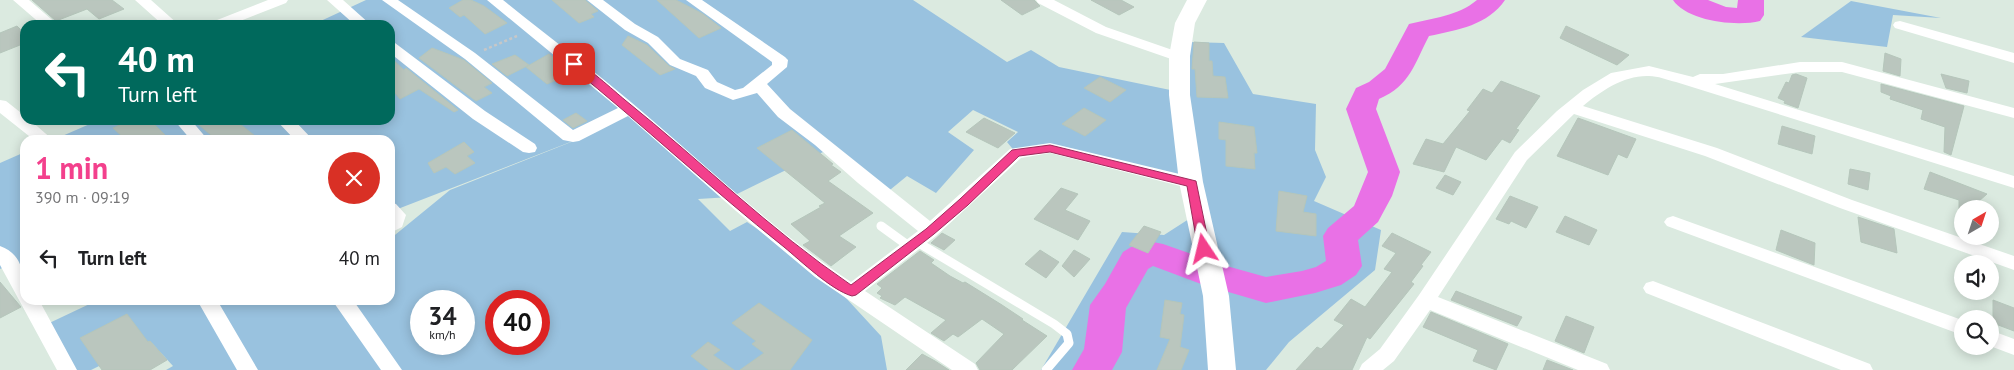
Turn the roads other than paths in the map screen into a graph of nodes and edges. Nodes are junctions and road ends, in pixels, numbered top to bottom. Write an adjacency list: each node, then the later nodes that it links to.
1 (20, 0): 11 (street)
2 (142, 0): 12 (street)
3 (281, 0): 13 (street)
4 (334, 0): 14 (street)
5 (389, 0): 22 (street)
6 (494, 0): 22 (street)
7 (594, 0): 20 (street)
8 (693, 0): 20 (street)
9 (1043, 0): 17 (street)
10 (1197, 0): 17 (street)
11 (45, 20)
12 (166, 20)
13 (230, 20)
14 (358, 20)
15 (1900, 25): 18 (street)
16 (395, 50): 32 (street)
17 (1178, 57): 34 (street)
18 (2014, 58)
19 (1680, 78): 23 (street); 24 (street); 33 (street)
20 (758, 84): 39 (street)
21 (0, 105): 25 (street)
22 (629, 108): 44 (street)
23 (1571, 108): 41 (street); 45 (street)
24 (2014, 112)
25 (20, 121)
26 (25, 125): 29 (street)
27 (186, 125): 30 (street)
28 (288, 125): 31 (street)
29 (38, 135)
30 (196, 135)
31 (297, 135)
32 (529, 148)
33 (2014, 182)
34 (1192, 183): 39 (street); 57 (street)
35 (395, 212): 37 (street)
36 (1673, 222): 49 (street)
37 (395, 224)
38 (881, 226): 39 (lane)
39 (919, 240): 44 (street); 56 (lane)
40 (9, 260): 42 (street)
41 (2014, 263)
42 (20, 279)
43 (1653, 288): 60 (street)
44 (852, 291): 55 (street)
45 (1426, 300): 58 (street); 59 (street)
46 (32, 305): 52 (street)
47 (210, 305): 53 (street)
48 (346, 305): 54 (street)
49 (1954, 325)
50 (1999, 341): 51 (street)
51 (2014, 347)
52 (67, 370)
53 (248, 370)
54 (392, 370)
55 (968, 370)
56 (1046, 370)
57 (1222, 370)
58 (1369, 370)
59 (1600, 370)
60 (1862, 370)

